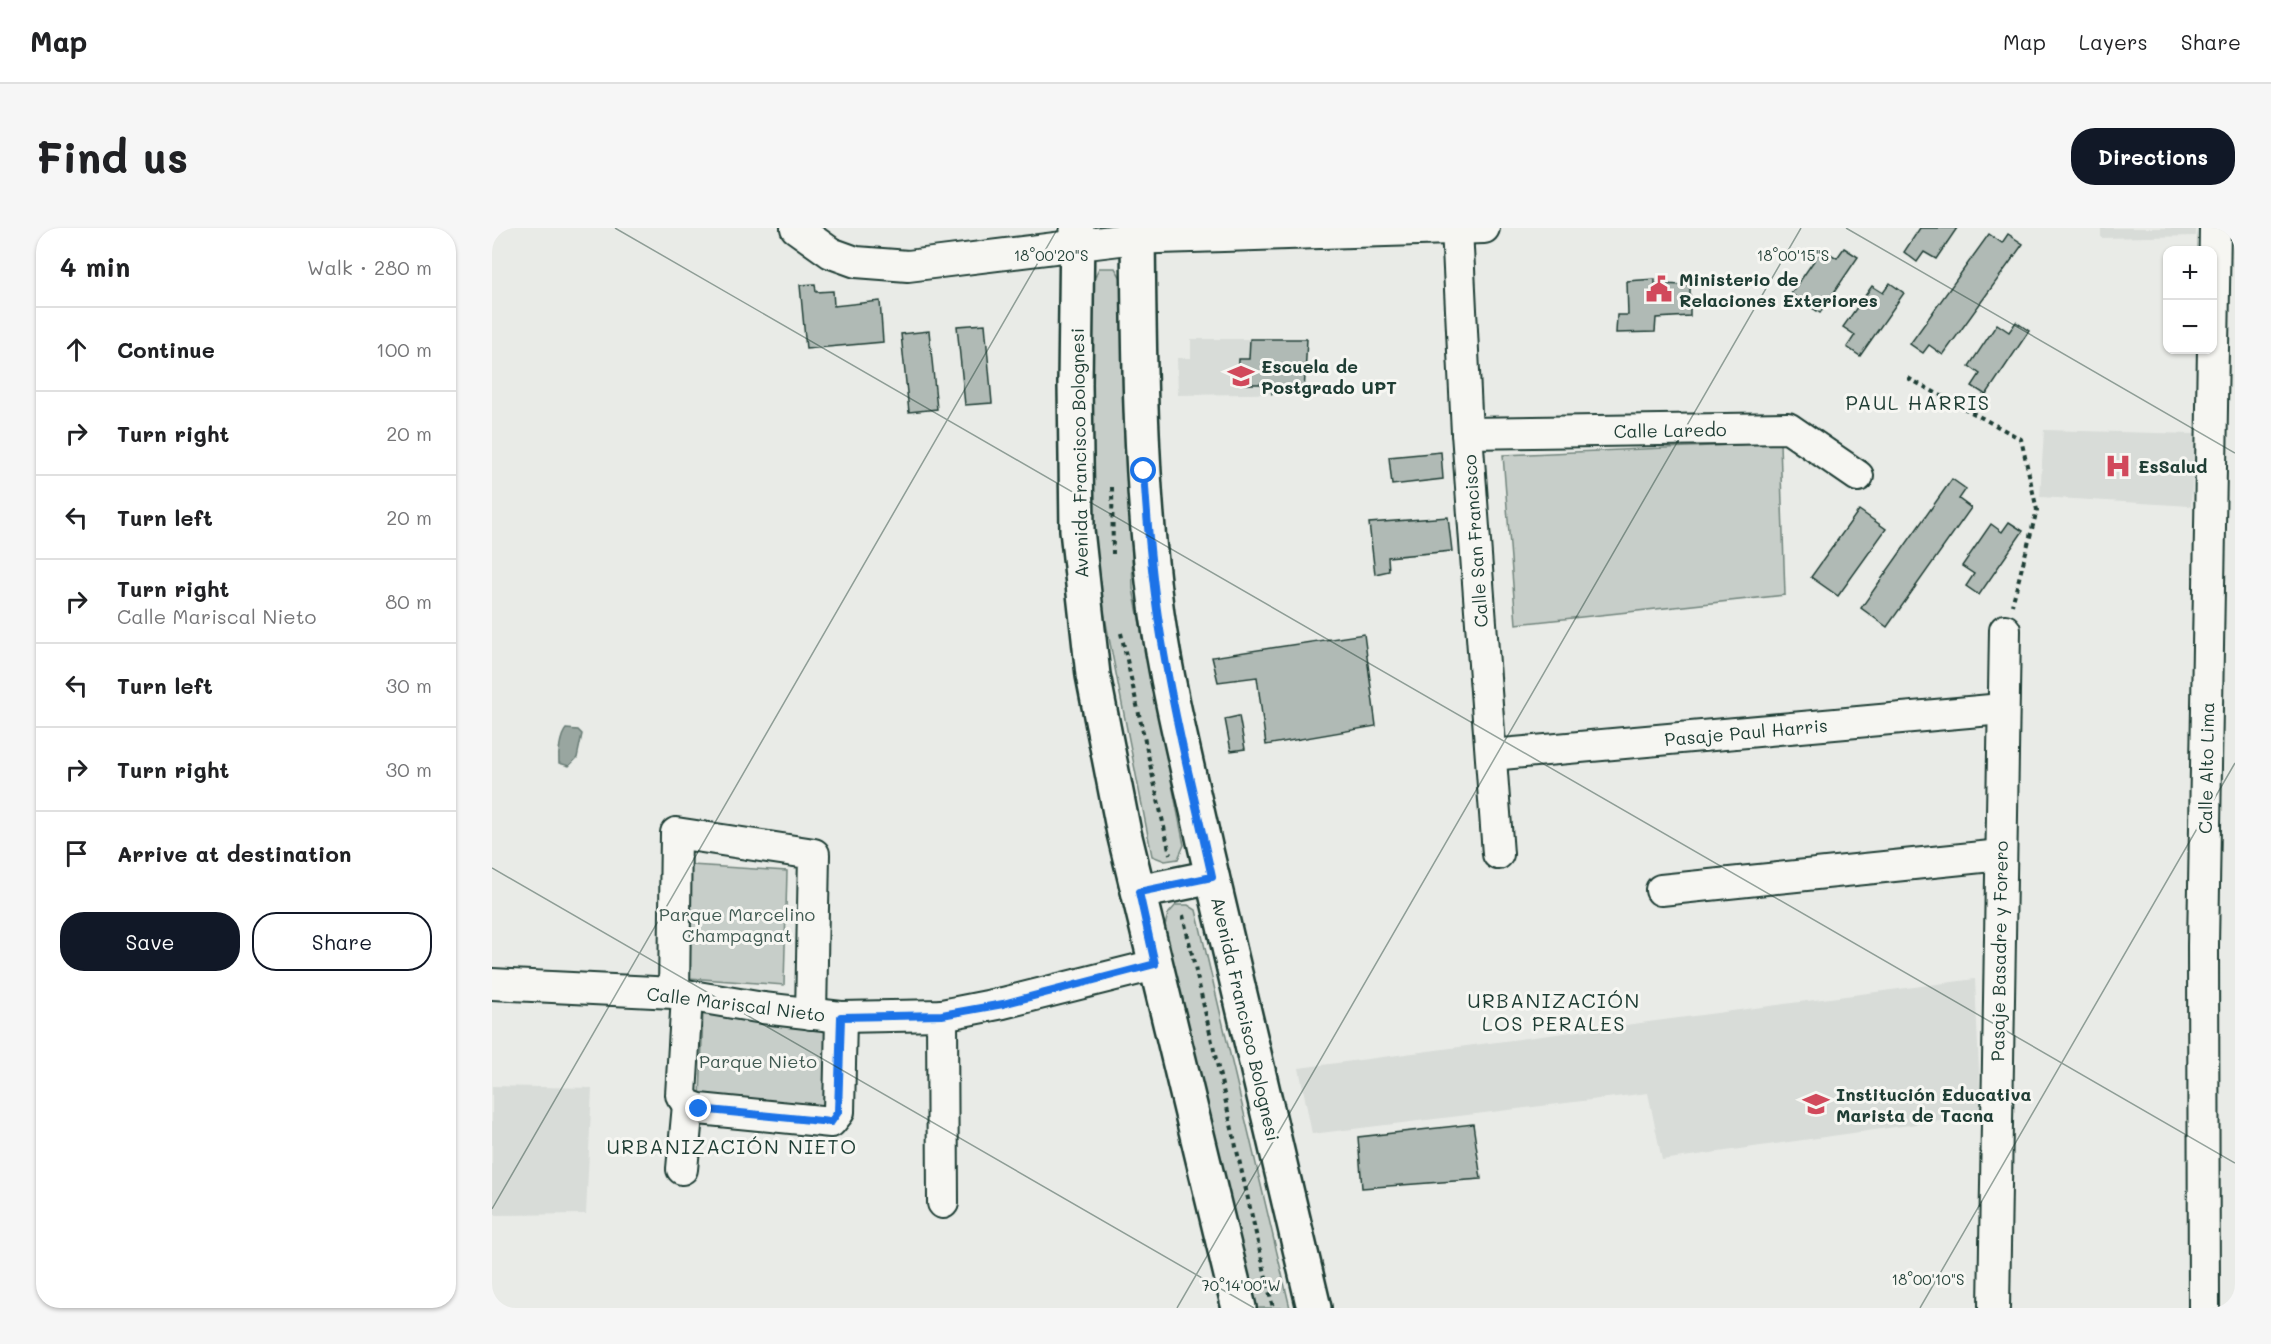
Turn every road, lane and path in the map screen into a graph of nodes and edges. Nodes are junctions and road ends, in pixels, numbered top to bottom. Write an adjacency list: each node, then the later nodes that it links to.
1 (796, 228): 5 (street)
2 (2215, 228): 29 (street, Calle Alto Lima)
3 (1466, 229): 4 (street); 7 (street, Calle San Francisco)
4 (1138, 233): 5 (street); 14 (main road, Avenida Francisco Bolognesi)
5 (1077, 236): 16 (main road, Avenida Francisco Bolognesi)
6 (1908, 378): 9 (path)
7 (1467, 433): 8 (street, Calle Laredo); 11 (street, Calle San Francisco)
8 (1858, 476)
9 (2005, 630): 10 (street, Pasaje Basadre y Forero)
10 (2002, 709): 11 (street, Pasaje Paul Harris); 13 (street, Pasaje Basadre y Forero)
11 (1491, 755): 12 (street, Calle San Francisco)
12 (1498, 854)
13 (2001, 855): 15 (street); 28 (street, Pasaje Basadre y Forero)
14 (1212, 877): 16 (main road); 27 (main road, Avenida Francisco Bolognesi)
15 (1661, 890)
16 (1139, 892): 17 (main road, Avenida Francisco Bolognesi)
17 (1155, 964): 21 (street, Calle Mariscal Nieto); 26 (main road, Avenida Francisco Bolognesi)
18 (492, 984): 19 (street, Calle Mariscal Nieto)
19 (681, 995): 20 (street, Calle Mariscal Nieto); 20 (street); 23 (street)
20 (811, 1014): 22 (street, Calle Mariscal Nieto)
21 (942, 1015): 22 (street, Calle Mariscal Nieto); 25 (street)
22 (841, 1017): 23 (street)
23 (688, 1105): 24 (street)
24 (682, 1169)
25 (943, 1203)
26 (1239, 1308)
27 (1314, 1308)
28 (1994, 1308)
29 (2204, 1308)

